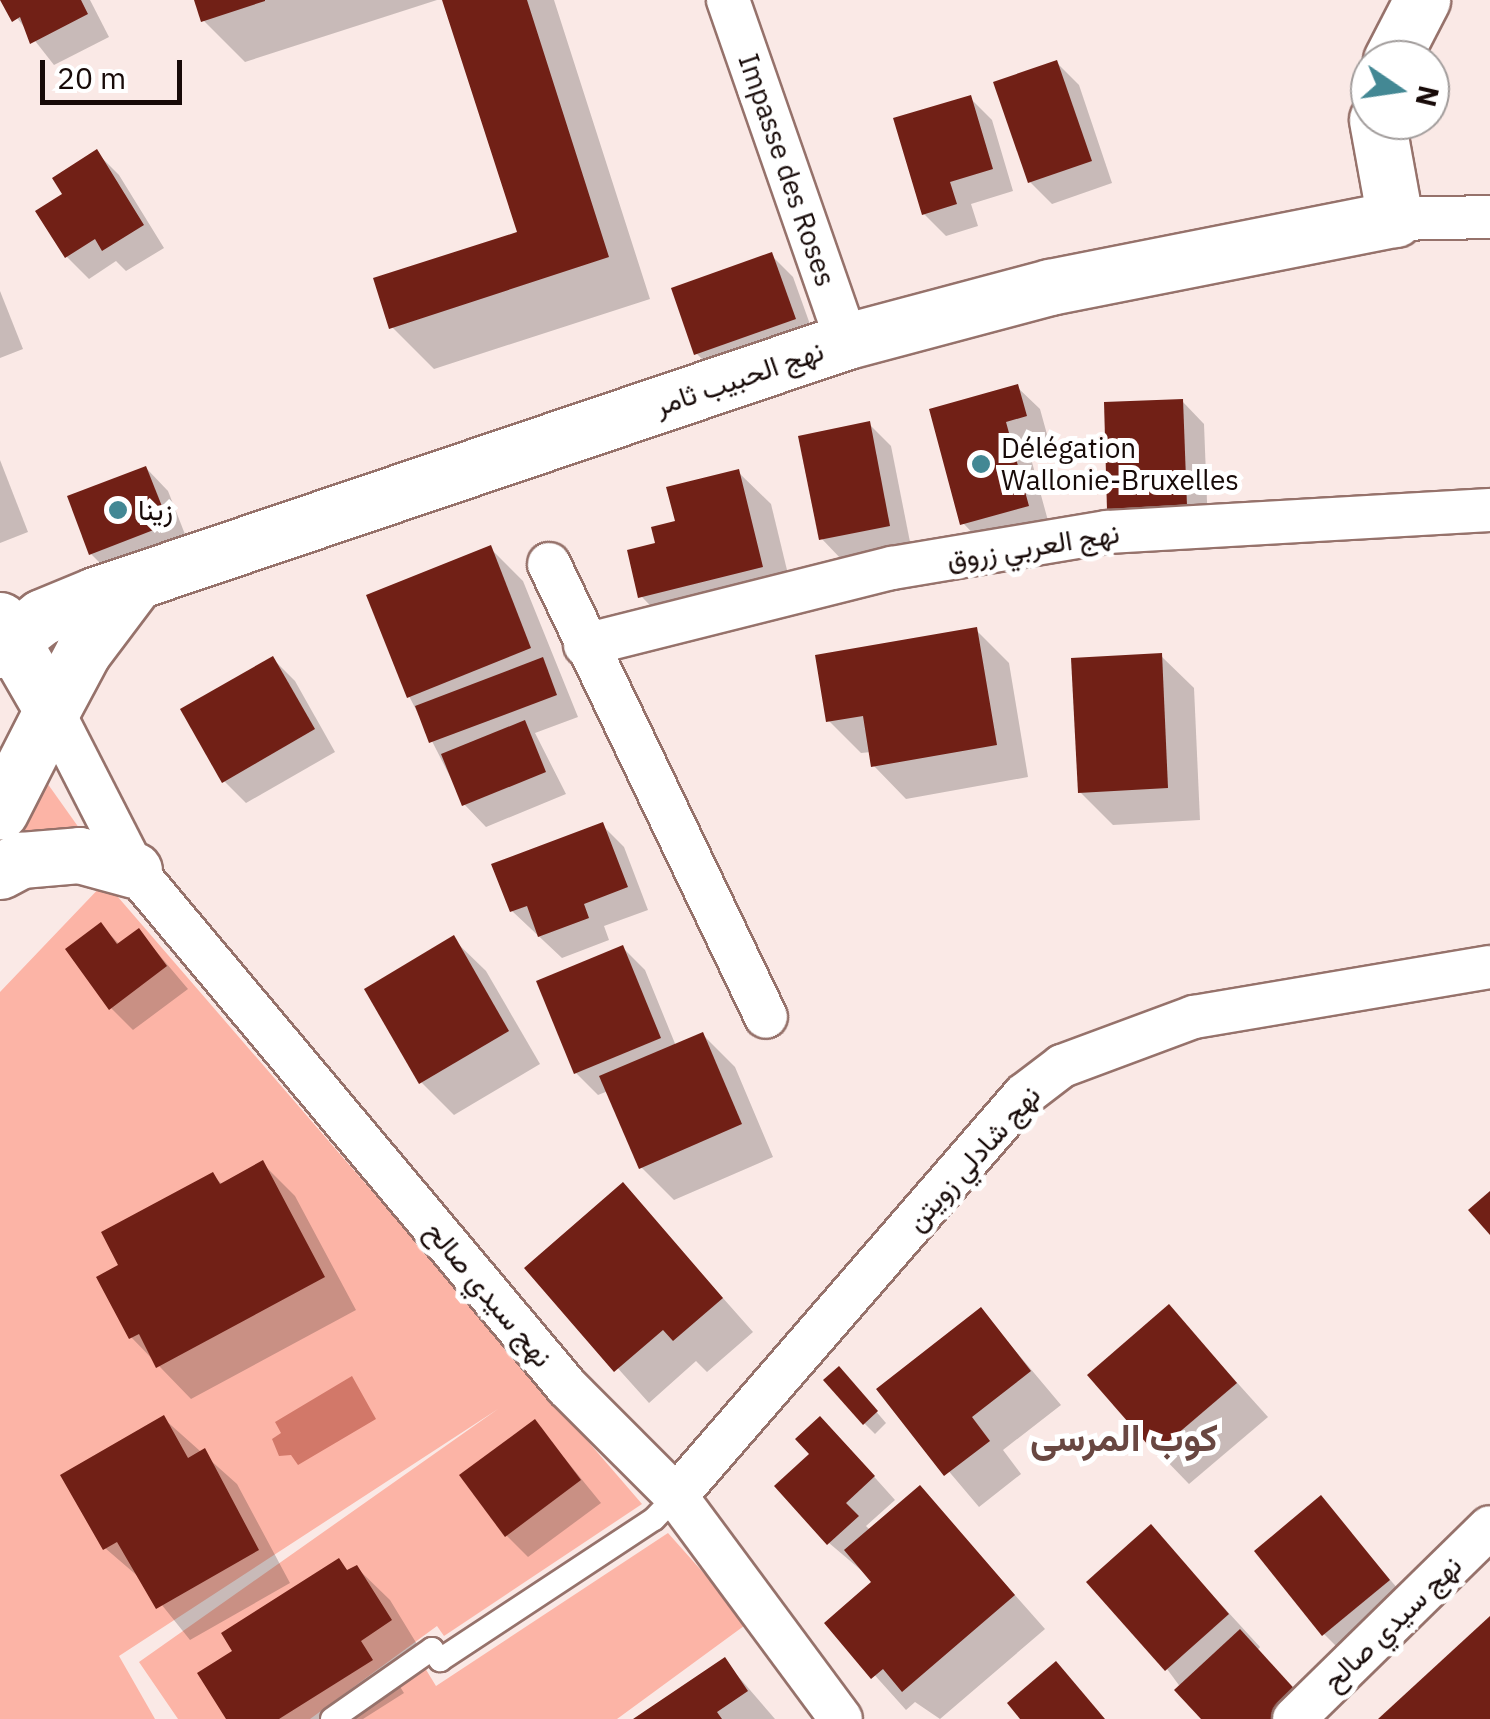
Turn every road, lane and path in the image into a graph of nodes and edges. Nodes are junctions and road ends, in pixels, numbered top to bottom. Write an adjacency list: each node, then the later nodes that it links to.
1 (728, 0): 7 (street, Impasse des Roses)
2 (1422, 0): 3 (street)
3 (1401, 40)
4 (1381, 140): 6 (street)
5 (1490, 217): 6 (street, نهج الحبيب ثامر)
6 (1395, 219): 7 (street, نهج الحبيب ثامر)
7 (847, 341): 10 (street, نهج الحبيب ثامر)
8 (1490, 510): 12 (street, نهج العربي زروق)
9 (548, 564): 12 (street)
10 (135, 582): 11 (street, نهج الحبيب ثامر); 13 (street)
11 (4, 635): 13 (street, نهج الحبيب ثامر)
12 (585, 645): 18 (street)
13 (52, 710): 14 (street); 15 (street, نهج سيدي صالح)
14 (0, 812)
15 (134, 870): 16 (street); 19 (street, نهج سيدي صالح)
16 (0, 871)
17 (1490, 967): 19 (street, نهج شادلي زويتن)
18 (766, 1018)
19 (676, 1496): 21 (lane); 22 (street, نهج سيدي صالح)
20 (1490, 1527): 23 (street, نهج سيدي صالح)
21 (332, 1719)
22 (841, 1719)
23 (1294, 1719)

